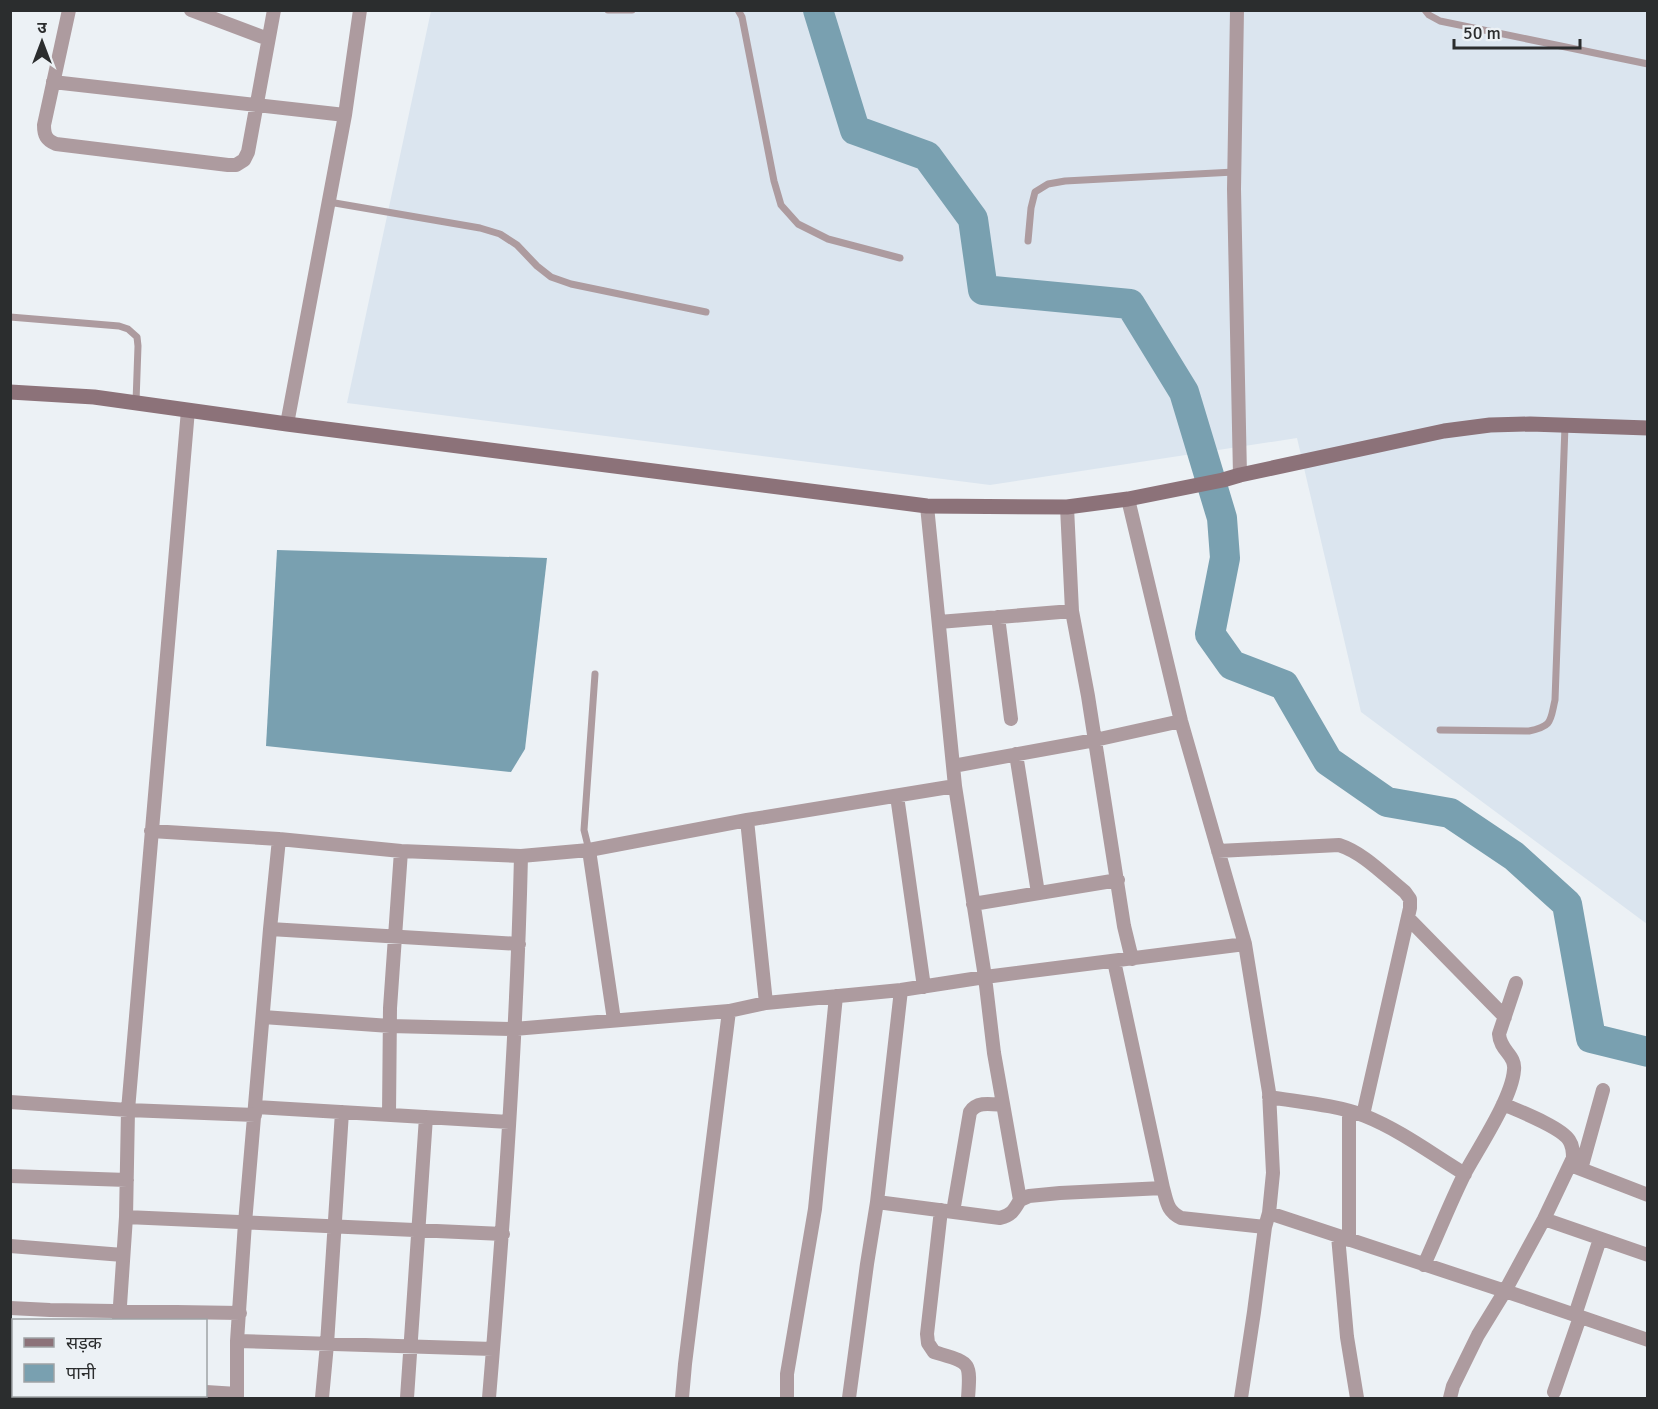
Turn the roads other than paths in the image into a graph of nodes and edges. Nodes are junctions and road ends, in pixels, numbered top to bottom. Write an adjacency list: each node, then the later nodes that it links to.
1 (69, 10): 12 (street)
2 (191, 10): 10 (street)
3 (273, 10): 10 (street)
4 (360, 10): 14 (street)
5 (608, 10): 6 (lane)
6 (632, 10)
7 (738, 10): 18 (lane)
8 (1237, 10): 15 (street)
9 (1425, 10): 11 (lane)
10 (268, 39): 13 (street)
11 (1647, 64)
12 (53, 82): 13 (street); 13 (street)
13 (257, 105): 14 (street)
14 (345, 115): 16 (street)
15 (1234, 172): 17 (lane); 27 (street)
16 (329, 202): 19 (lane); 24 (street)
17 (1028, 241)
18 (900, 258)
19 (706, 312)
20 (10, 317): 22 (lane)
21 (10, 392): 22 (main road)
22 (136, 403): 23 (main road)
23 (188, 410): 24 (main road); 44 (street)
24 (286, 424): 29 (main road)
25 (1565, 426): 26 (main road); 27 (main road); 37 (lane)
26 (1647, 428)
27 (1240, 475): 28 (main road)
28 (1128, 499): 30 (main road); 36 (street)
29 (927, 506): 30 (main road); 33 (street)
30 (1067, 507): 31 (street)
31 (1072, 611): 32 (street); 38 (street)
32 (998, 617): 33 (street); 35 (street)
33 (939, 621): 40 (street)
34 (595, 674): 46 (lane)
35 (1011, 719)
36 (1181, 722): 38 (street); 48 (street)
37 (1440, 730)
38 (1095, 740): 39 (street); 50 (street)
39 (1016, 754): 40 (street); 51 (street)
40 (953, 766): 41 (street)
41 (955, 786): 42 (street); 52 (street)
42 (897, 796): 43 (street); 62 (street)
43 (747, 820): 46 (street); 65 (street)
44 (151, 831): 45 (street); 77 (street)
45 (279, 839): 47 (street); 54 (street)
46 (589, 850): 49 (street); 69 (street)
47 (401, 851): 49 (street); 55 (street)
48 (1218, 851): 53 (street); 57 (street)
49 (521, 856): 56 (street)
50 (1118, 880): 51 (street); 58 (street)
51 (1038, 893): 52 (street)
52 (973, 904): 60 (street)
53 (1408, 918): 68 (street); 82 (street)
54 (270, 929): 55 (street); 67 (street)
55 (396, 937): 56 (street); 70 (street)
56 (519, 944): 71 (street)
57 (1245, 944): 58 (street); 73 (street)
58 (1132, 958): 59 (street)
59 (1114, 961): 60 (street); 89 (street)
60 (985, 977): 62 (street); 76 (street)
61 (1516, 983): 68 (street)
62 (924, 987): 63 (street)
63 (901, 990): 64 (street); 92 (street)
64 (836, 996): 65 (street); 124 (street)
65 (766, 1003): 66 (street)
66 (729, 1011): 69 (street); 123 (street)
67 (263, 1017): 70 (street); 78 (street)
68 (1505, 1017): 75 (street)
69 (614, 1020): 71 (street)
70 (390, 1026): 71 (street); 81 (street)
71 (514, 1029): 84 (street)
72 (1603, 1090): 85 (street)
73 (1269, 1097): 79 (street); 96 (street)
74 (10, 1102): 77 (street)
75 (1503, 1104): 85 (street); 86 (street)
76 (1003, 1105): 91 (street); 93 (street)
77 (128, 1110): 78 (street); 88 (street)
78 (256, 1111): 80 (street); 97 (street)
79 (1349, 1111): 82 (street); 101 (street)
80 (342, 1112): 81 (street); 98 (street)
81 (389, 1115): 83 (street)
82 (1364, 1115): 86 (street)
83 (426, 1117): 84 (street); 99 (street)
84 (509, 1122): 100 (street)
85 (1576, 1168): 90 (street); 95 (street)
86 (1465, 1174): 106 (street)
87 (10, 1176): 88 (street)
88 (127, 1180): 94 (street)
89 (1163, 1188): 91 (street); 96 (street)
90 (1647, 1195)
91 (1020, 1200): 93 (street)
92 (877, 1202): 93 (street); 125 (street)
93 (947, 1211): 126 (street)
94 (126, 1217): 97 (street); 104 (street)
95 (1544, 1219): 102 (street); 107 (street)
96 (1267, 1220): 101 (street); 127 (street)
97 (245, 1222): 98 (street); 109 (street)
98 (335, 1226): 99 (street); 114 (street)
99 (418, 1230): 100 (street); 115 (street)
100 (502, 1234): 116 (street)
101 (1343, 1238): 106 (street); 128 (street)
102 (1600, 1239): 105 (street); 111 (street)
103 (10, 1246): 104 (street)
104 (123, 1255): 110 (street)
105 (1647, 1255)
106 (1424, 1265): 107 (street)
107 (1505, 1291): 111 (street); 129 (street)
108 (10, 1308): 110 (street)
109 (240, 1313): 110 (street); 113 (street)
110 (119, 1316)
111 (1578, 1316): 112 (street); 118 (street)
112 (1647, 1340)
113 (237, 1341): 114 (street); 119 (street)
114 (327, 1344): 115 (street); 120 (street)
115 (410, 1347): 116 (street); 121 (street)
116 (493, 1349): 122 (street)
117 (207, 1392): 119 (street)
118 (1554, 1392)
119 (237, 1396)
120 (322, 1398)
121 (407, 1398)
122 (489, 1398)
123 (682, 1398)
124 (787, 1398)
125 (849, 1398)
126 (968, 1398)
127 (1240, 1398)
128 (1357, 1398)
129 (1450, 1398)

